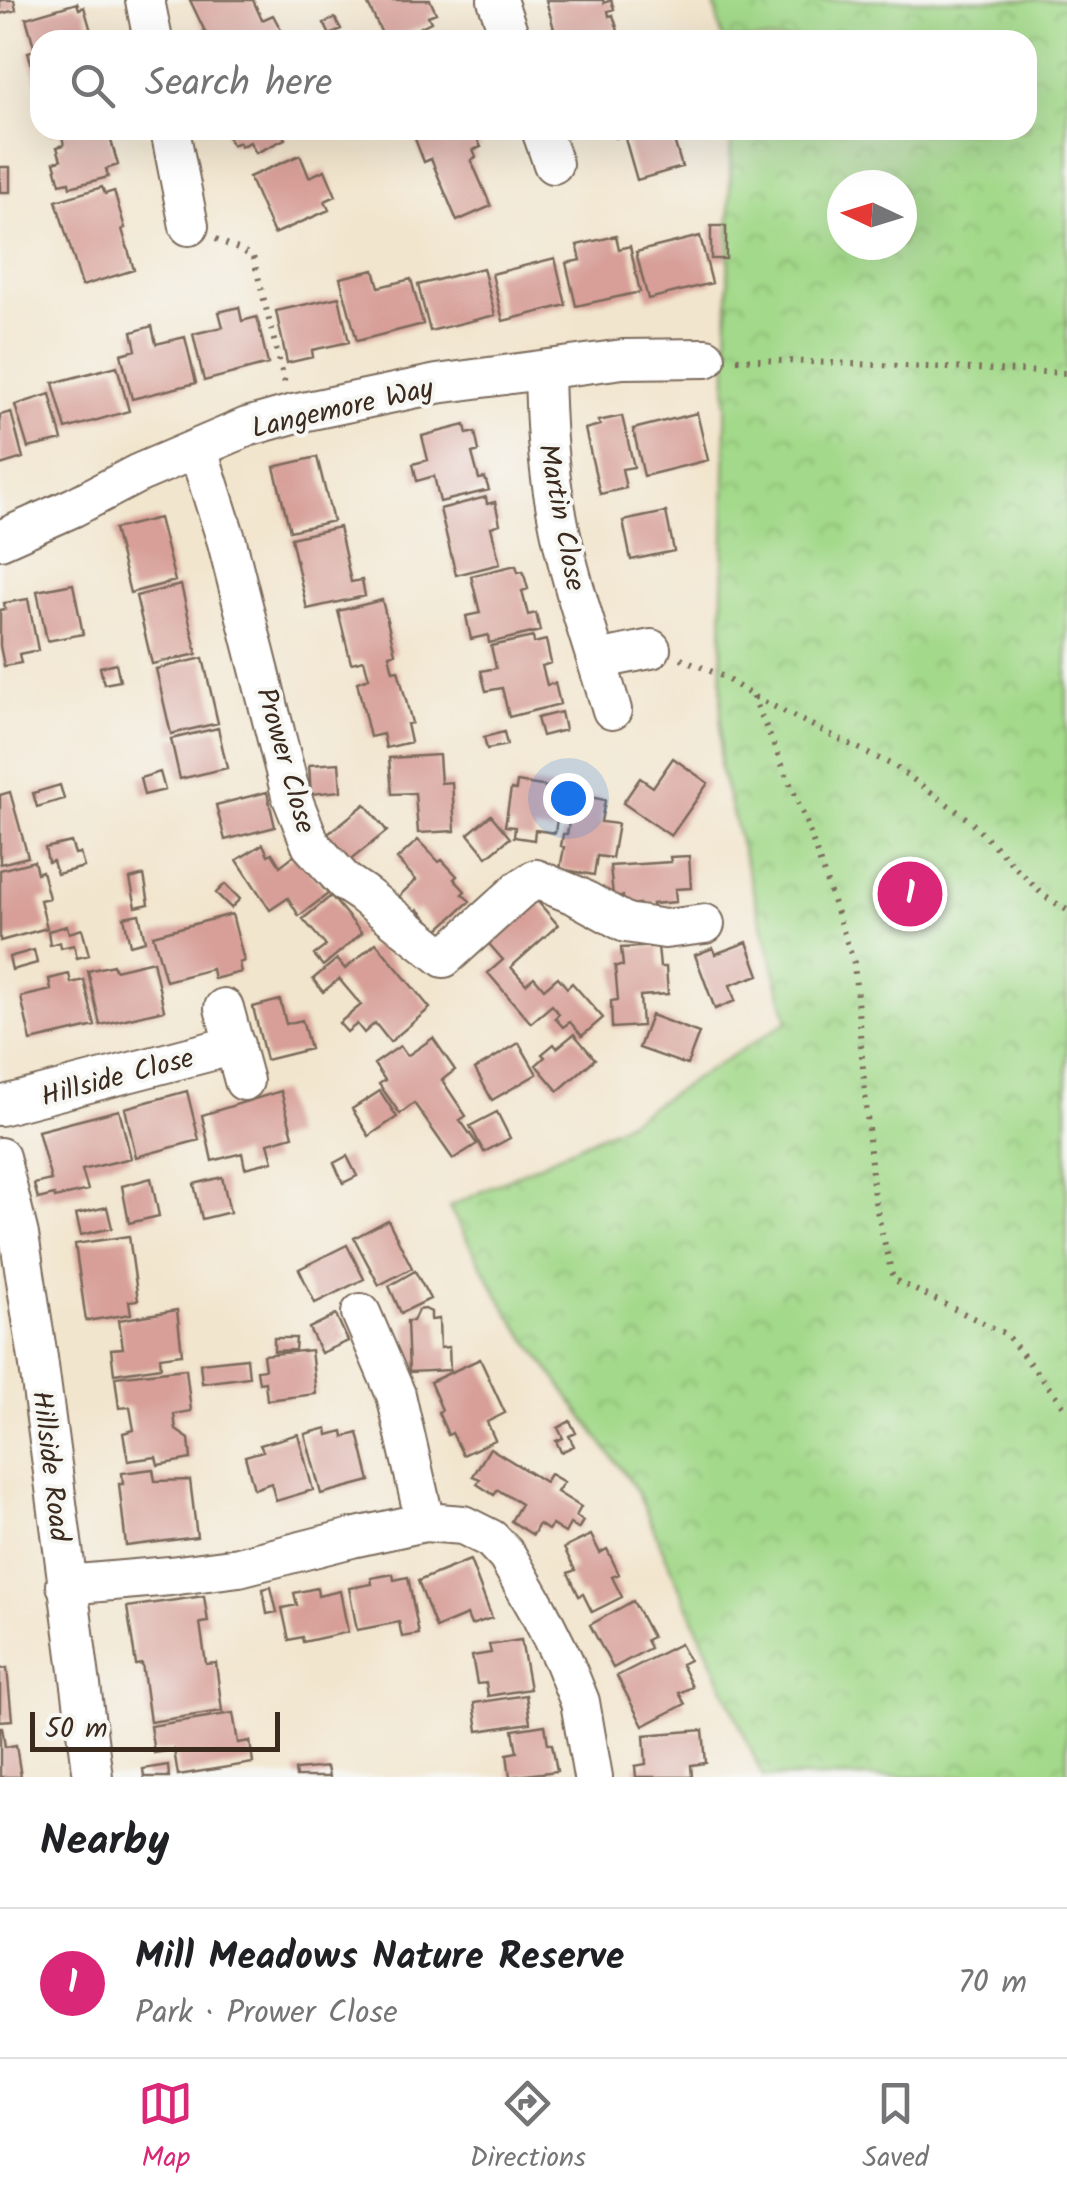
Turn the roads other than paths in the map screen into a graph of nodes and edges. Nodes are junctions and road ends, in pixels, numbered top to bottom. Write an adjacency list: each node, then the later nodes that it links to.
1 (145, 0): 3 (street)
2 (497, 0): 4 (street)
3 (151, 30)
4 (508, 30)
5 (172, 140): 6 (street)
6 (189, 226)
7 (706, 358): 8 (street, Langemore Way)
8 (544, 371): 9 (street, Langemore Way); 12 (street, Martin Close)
9 (198, 450): 10 (street, Langemore Way); 14 (street, Prower Close)
10 (0, 540)
11 (651, 650): 12 (street)
12 (597, 660): 13 (street, Martin Close)
13 (612, 710)
14 (705, 924)
15 (224, 1008): 16 (street)
16 (234, 1044): 17 (street); 18 (street, Hillside Close)
17 (244, 1081)
18 (0, 1106)
19 (0, 1157): 22 (street, Hillside Road)
20 (361, 1313): 21 (street)
21 (425, 1522): 22 (street); 24 (street)
22 (66, 1585): 23 (street, Hillside Road)
23 (93, 1777)
24 (594, 1777)

